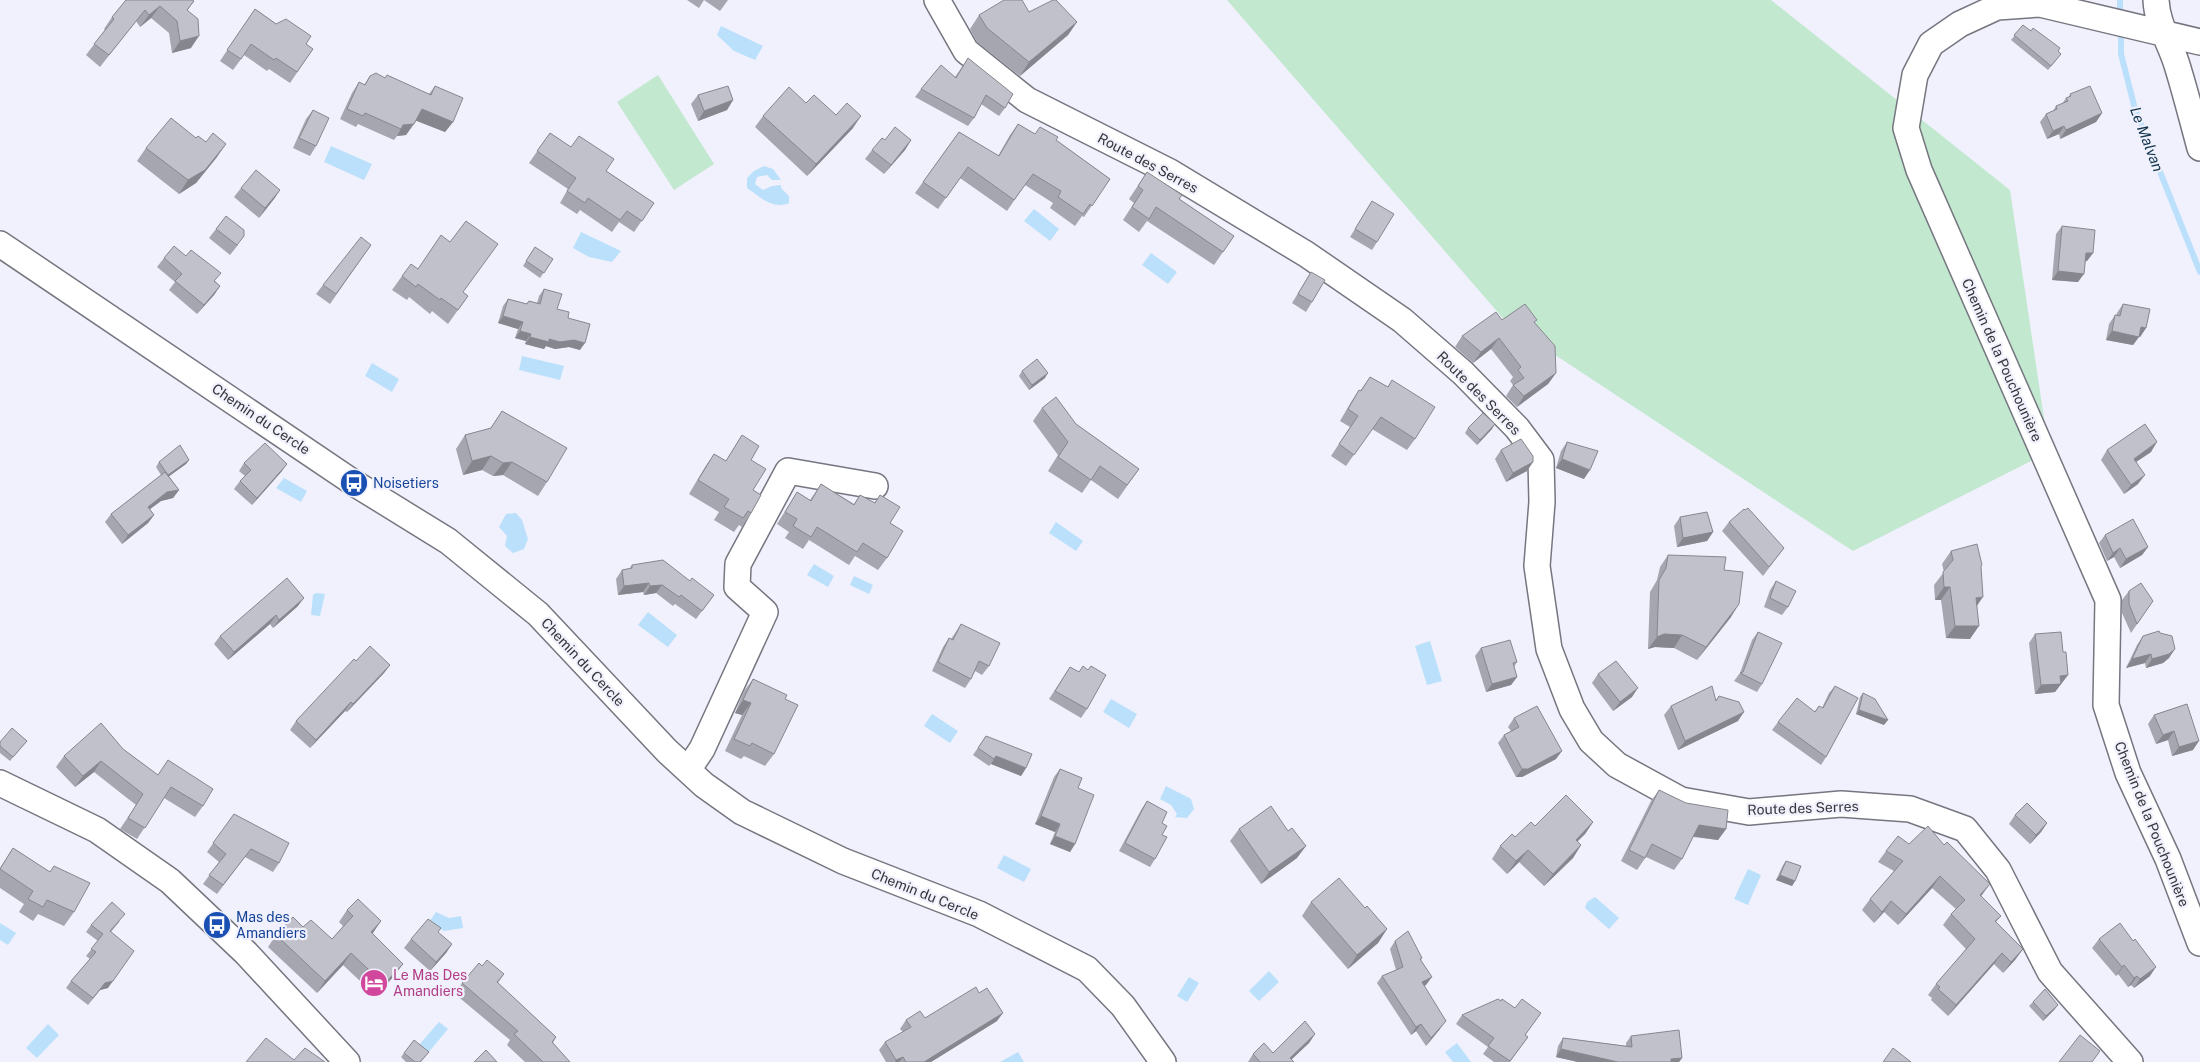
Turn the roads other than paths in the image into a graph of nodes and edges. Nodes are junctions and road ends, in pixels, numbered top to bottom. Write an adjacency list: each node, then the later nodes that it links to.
1 (937, 0): 13 (street, Route des Serres)
2 (2156, 0): 3 (street)
3 (2164, 35): 4 (street, Chemin de la Pouchounière); 5 (street); 10 (street, Chemin de la Pouchounière)
4 (2200, 42)
5 (2200, 148)
6 (0, 244): 8 (street, Chemin du Cercle)
7 (875, 486): 8 (street)
8 (688, 770): 12 (street, Chemin du Cercle)
9 (0, 783): 11 (street)
10 (2200, 943)
11 (347, 1062)
12 (1163, 1062)
13 (2130, 1062)

